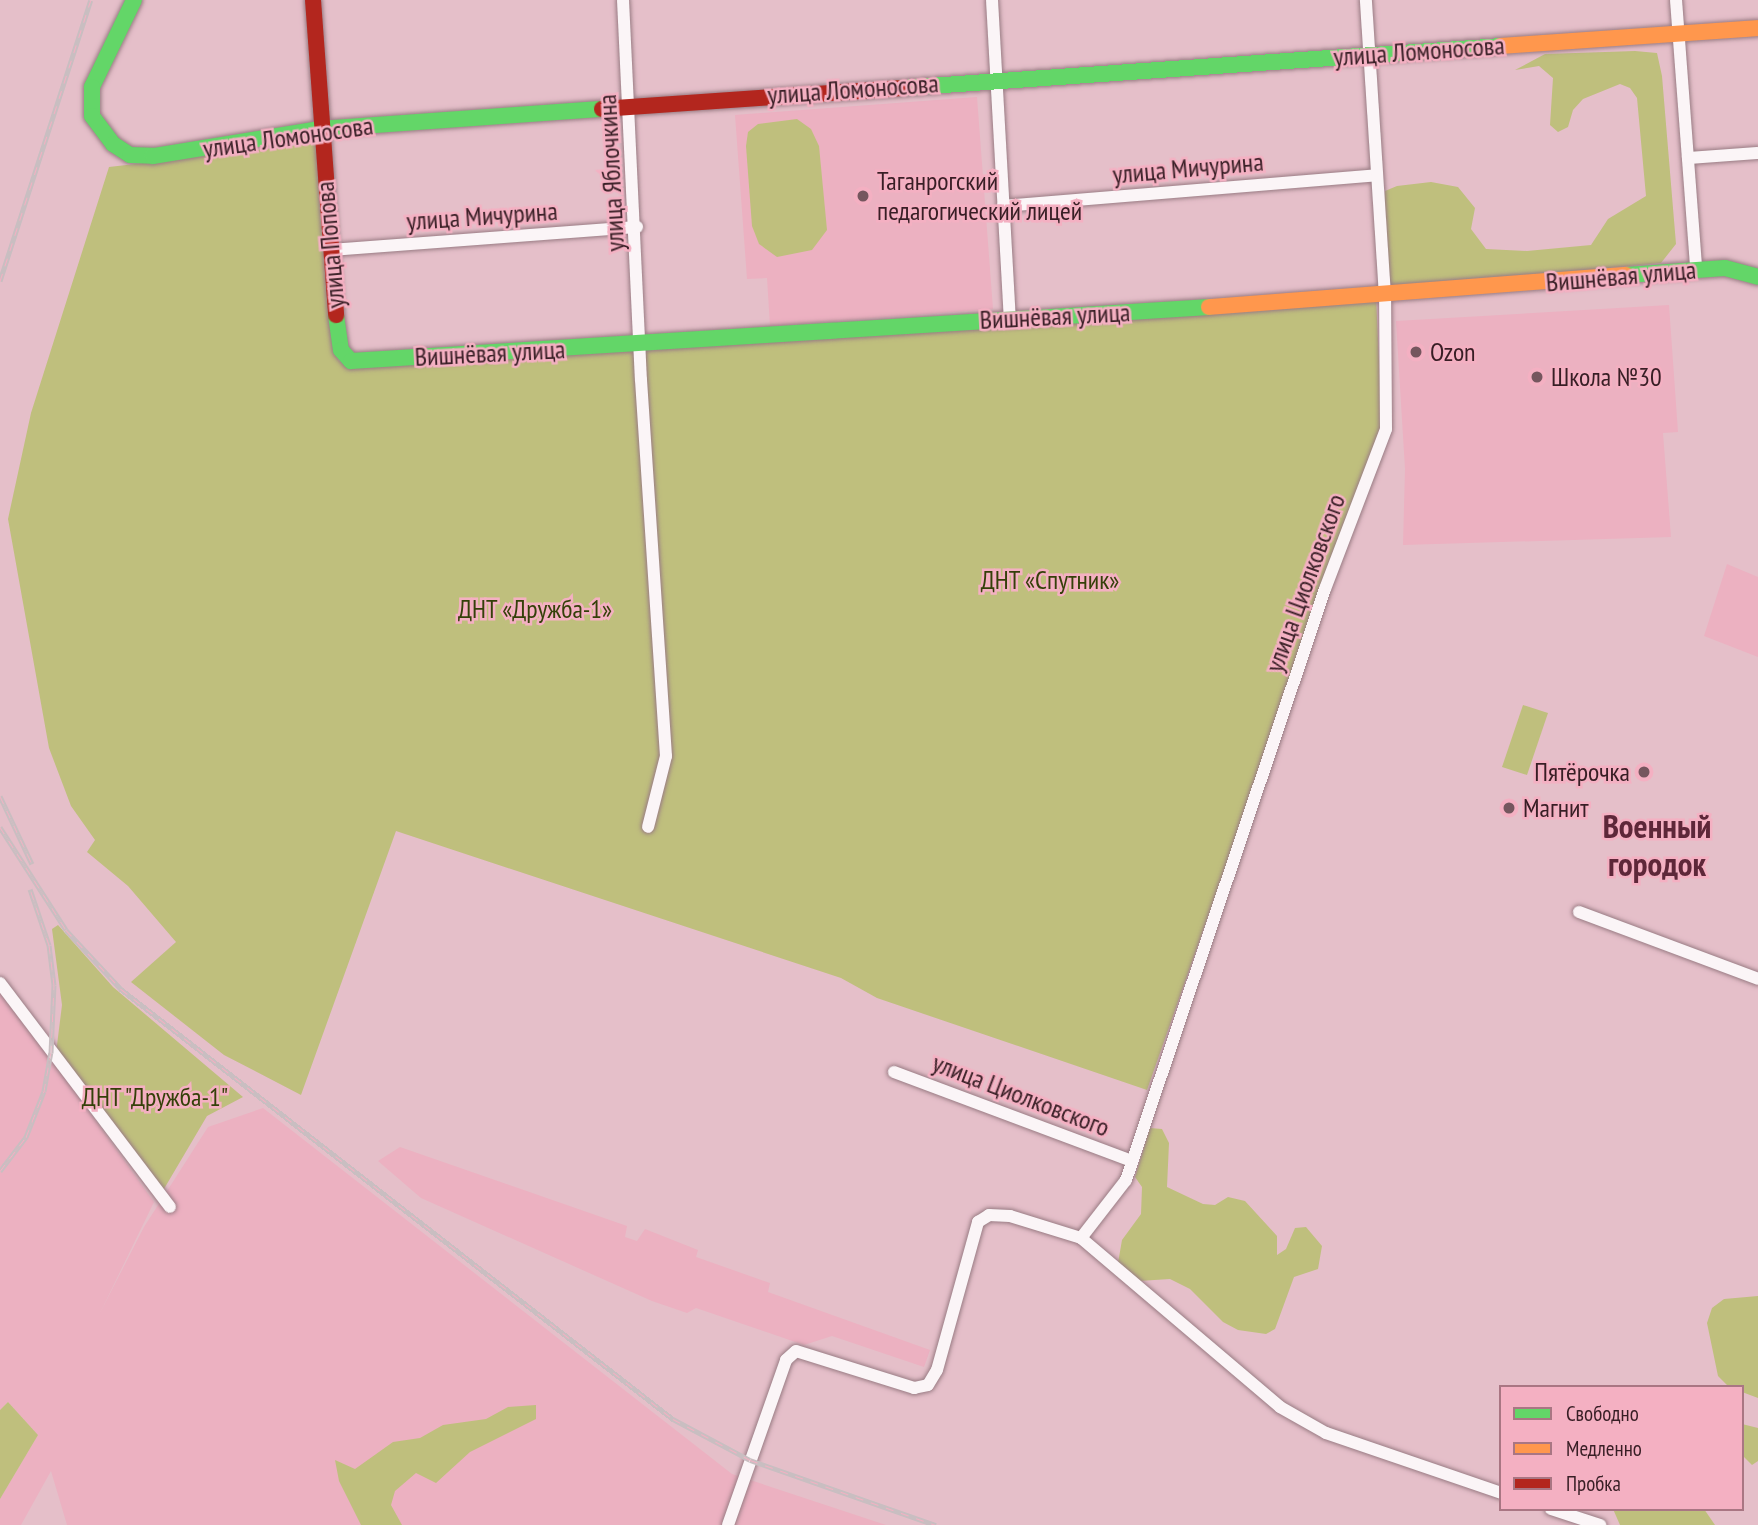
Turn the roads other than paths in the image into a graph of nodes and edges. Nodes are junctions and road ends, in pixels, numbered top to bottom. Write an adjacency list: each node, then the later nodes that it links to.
1 (134, 0): 12 (street, улица Ломоносова)
2 (313, 0): 12 (street, улица Попова)
3 (624, 0): 11 (street, улица Яблочкина)
4 (992, 0): 10 (street)
5 (1366, 0): 9 (street, улица Циолковского)
6 (1675, 0): 8 (street)
7 (1758, 28): 8 (street, улица Ломоносова)
8 (1678, 33): 9 (street, улица Ломоносова); 14 (street)
9 (1368, 55): 10 (street, улица Ломоносова); 15 (street, улица Циолковского)
10 (997, 79): 11 (street, улица Ломоносова); 16 (street)
11 (632, 105): 12 (street, улица Ломоносова); 17 (street, улица Яблочкина)
12 (320, 129): 18 (street, улица Попова)
13 (1758, 153): 14 (street)
14 (1688, 158): 19 (street)
15 (1377, 175): 16 (street, улица Мичурина); 21 (street, улица Циолковского)
16 (1003, 206): 22 (street)
17 (637, 228): 18 (street, улица Мичурина); 23 (street, улица Яблочкина)
18 (330, 250): 24 (street, улица Попова)
19 (1696, 269): 20 (street, Вишнёвая улица); 21 (street, Вишнёвая улица)
20 (1758, 277)
21 (1385, 296): 22 (street, Вишнёвая улица); 30 (street, улица Циолковского)
22 (1010, 319): 23 (street, Вишнёвая улица)
23 (640, 344): 24 (street, Вишнёвая улица); 25 (street, улица Яблочкина)
24 (351, 361)
25 (648, 827)
26 (1578, 912): 27 (street)
27 (1758, 979)
28 (0, 983): 31 (street)
29 (894, 1072): 30 (street, улица Циолковского)
30 (1132, 1161): 32 (street, улица Циолковского)
31 (170, 1207)
32 (1081, 1238): 33 (street); 35 (street)
33 (1499, 1492)
34 (1557, 1511): 36 (street)
35 (728, 1525)
36 (1600, 1525)

